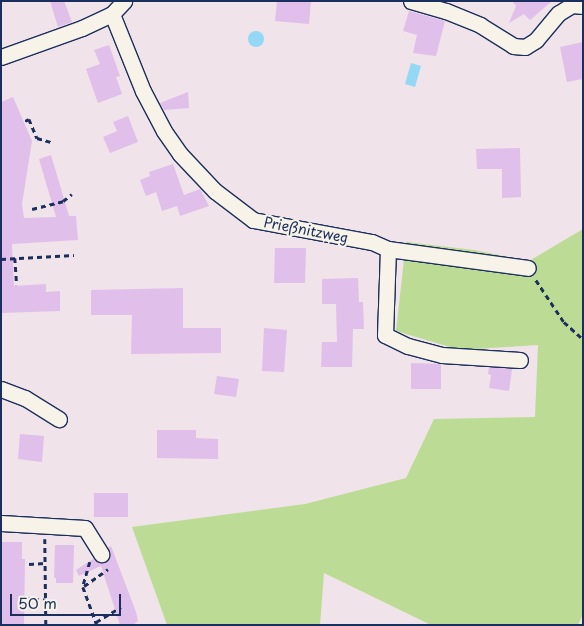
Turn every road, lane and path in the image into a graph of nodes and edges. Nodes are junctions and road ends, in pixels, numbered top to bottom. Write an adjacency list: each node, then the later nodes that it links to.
1 (124, 1): 4 (street)
2 (411, 1): 3 (street)
3 (583, 6)
4 (112, 14): 5 (street); 10 (street, Prießnitzweg)
5 (1, 57)
6 (25, 121): 7 (path)
7 (52, 142)
8 (72, 194): 9 (path)
9 (32, 209)
10 (388, 250): 14 (street, Prießnitzweg); 17 (street)
11 (74, 255): 12 (path)
12 (16, 258): 13 (path); 15 (path)
13 (1, 259)
14 (528, 268): 16 (path)
15 (17, 285)
16 (583, 339)
17 (520, 360)
18 (1, 389): 19 (street)
19 (59, 419)
20 (1, 523): 21 (street)
21 (44, 526): 22 (street); 23 (path)
22 (99, 551): 26 (path)
23 (45, 563): 24 (path); 28 (path)
24 (29, 564)
25 (108, 569): 26 (path)
26 (83, 587): 30 (path)
27 (25, 598): 28 (path)
28 (46, 600): 31 (path)
29 (121, 606): 30 (path)
30 (96, 623)
31 (46, 625)

